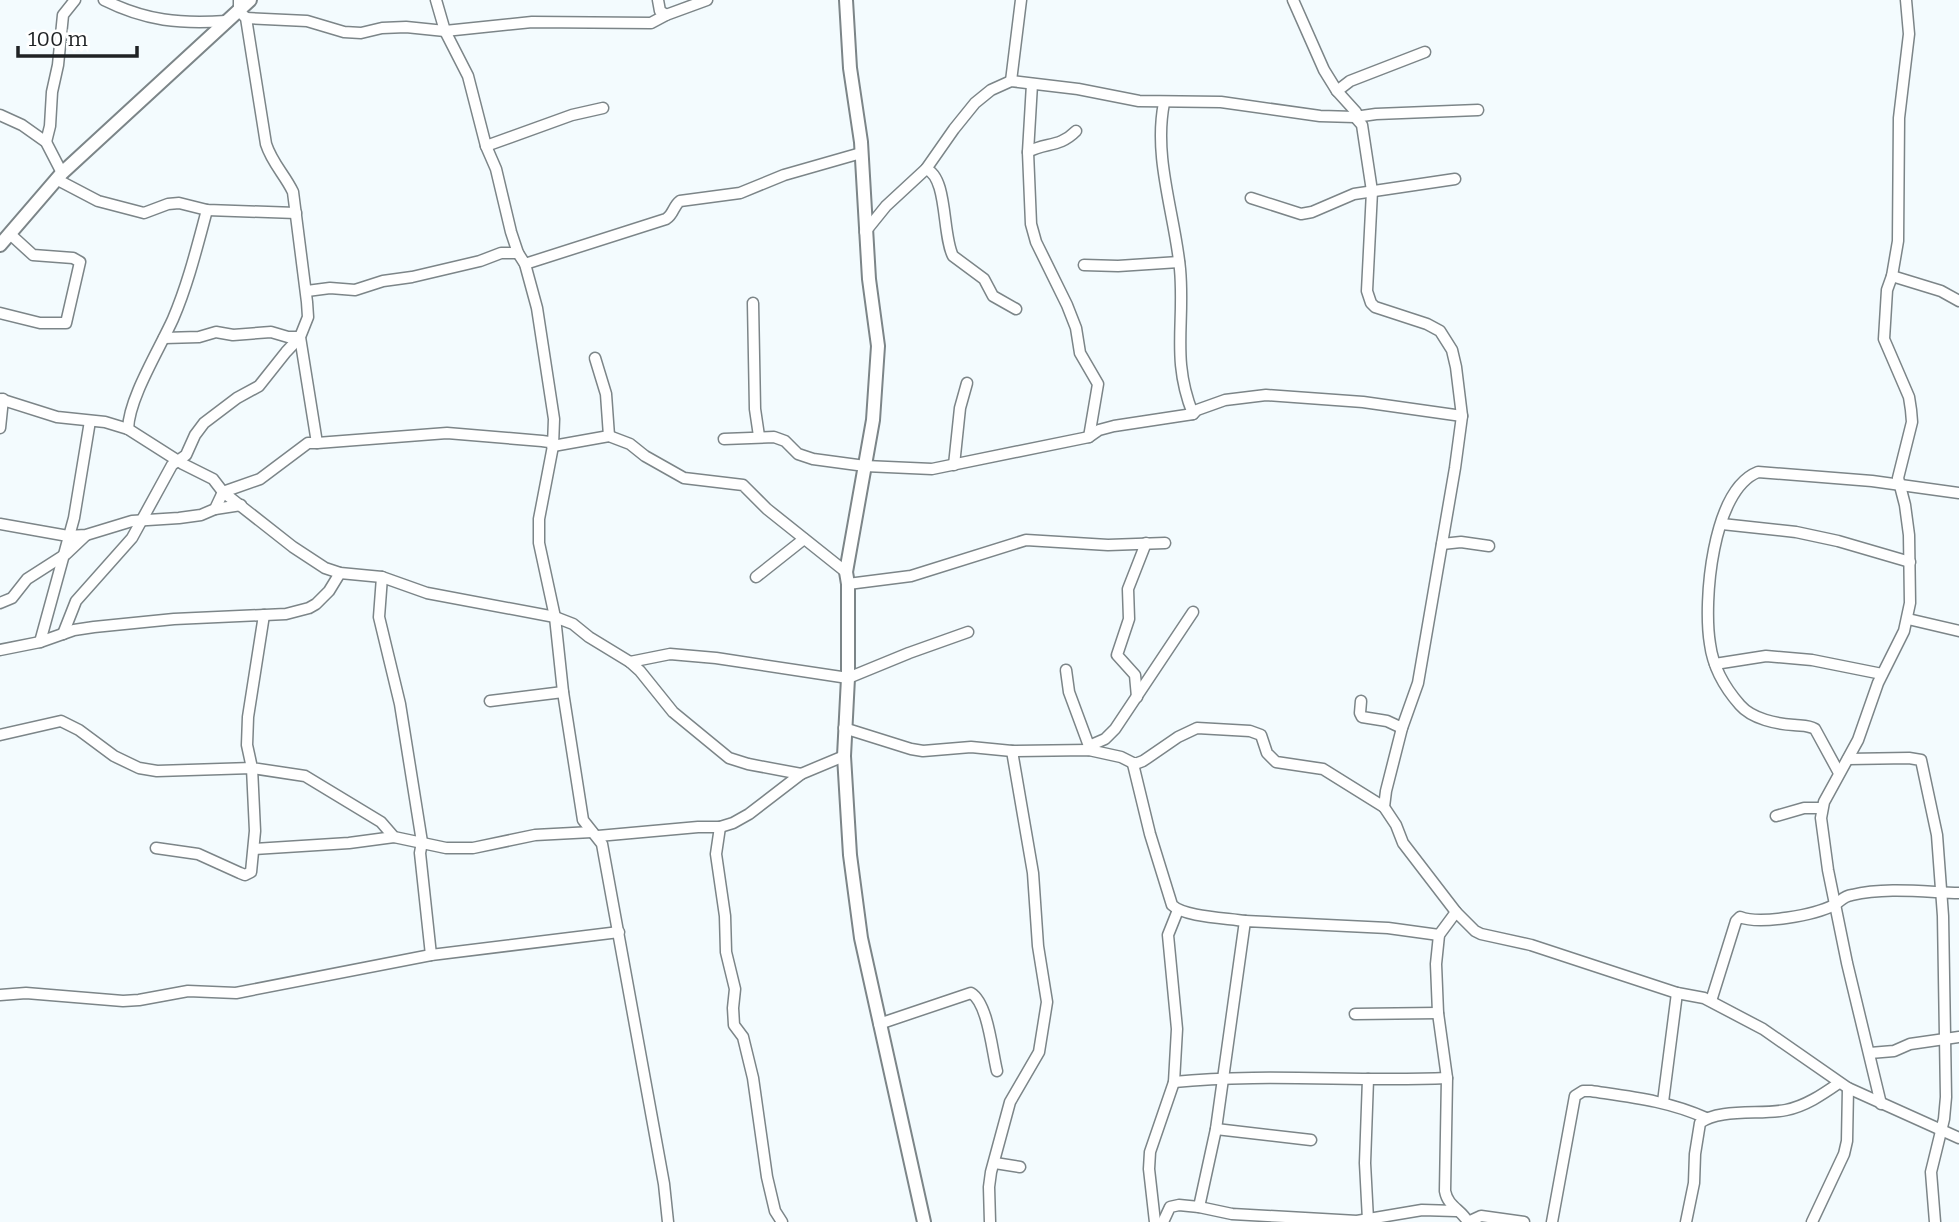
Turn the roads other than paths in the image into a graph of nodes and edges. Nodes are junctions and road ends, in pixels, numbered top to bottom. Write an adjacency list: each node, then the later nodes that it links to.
1 (75, 0): 25 (street)
2 (104, 0): 13 (street)
3 (250, 0): 11 (street)
4 (436, 0): 14 (street)
5 (658, 0): 12 (street)
6 (708, 0): 12 (street)
7 (846, 0): 28 (street)
8 (1021, 0): 16 (street)
9 (1293, 0): 18 (street)
10 (1906, 0): 43 (street)
11 (241, 9): 13 (street); 14 (street); 35 (street)
12 (666, 15): 14 (street)
13 (226, 21): 30 (street)
14 (445, 31): 26 (street)
15 (1425, 52): 18 (street)
16 (1011, 81): 17 (street); 29 (street)
17 (1032, 84): 19 (street); 27 (street)
18 (1337, 91): 23 (street)
19 (1164, 103): 23 (street); 40 (street)
20 (603, 108): 26 (street)
21 (1478, 110): 23 (street)
22 (0, 114): 25 (street)
23 (1356, 117): 32 (street)
24 (1076, 131): 27 (street)
25 (46, 142): 30 (street)
26 (486, 146): 39 (street)
27 (1028, 152): 61 (street)
28 (861, 153): 36 (street); 41 (street)
29 (926, 169): 36 (street); 47 (street)
30 (59, 176): 34 (street); 37 (street)
31 (1455, 178): 32 (street)
32 (1372, 191): 33 (street); 55 (street)
33 (1251, 198)
34 (207, 210): 35 (street); 50 (street)
35 (296, 213): 44 (street)
36 (865, 233): 67 (street)
37 (10, 234): 38 (street); 48 (street)
38 (0, 245)
39 (518, 253): 41 (street); 44 (street)
40 (1179, 262): 42 (street); 54 (street)
41 (525, 264): 64 (street)
42 (1084, 265)
43 (1892, 276): 45 (street); 68 (street)
44 (307, 291): 49 (street)
45 (1959, 301)
46 (753, 303): 60 (street)
47 (1016, 309)
48 (0, 313)
49 (300, 337): 50 (street); 63 (street); 65 (street)
50 (164, 338): 58 (street)
51 (595, 358): 59 (street)
52 (967, 383): 66 (street)
53 (1, 399): 56 (street); 57 (street)
54 (1193, 414): 55 (street); 61 (street)
55 (1462, 416): 81 (street)
56 (90, 421): 58 (street); 77 (street)
57 (0, 428)
58 (128, 429): 65 (street)
59 (609, 436): 64 (street); 78 (street)
60 (759, 436): 62 (street); 67 (street)
61 (1088, 437): 66 (street)
62 (724, 439)
63 (317, 443): 64 (street); 69 (street)
64 (553, 446): 92 (street)
65 (177, 460): 69 (street); 73 (street)
66 (954, 465): 67 (street)
67 (865, 466): 88 (street)
68 (1899, 485): 70 (street); 75 (street); 84 (street)
69 (223, 492): 71 (street); 72 (street)
70 (1959, 494)
71 (241, 505): 72 (street); 85 (street)
72 (215, 509): 73 (street)
73 (143, 520): 76 (street); 96 (street)
74 (0, 524): 77 (street)
75 (1722, 524): 84 (street); 100 (street)
76 (86, 535): 77 (street); 83 (street)
77 (68, 536): 83 (street)
78 (804, 540): 86 (street); 88 (street)
79 (1146, 543): 80 (street); 88 (street); 105 (street)
80 (1165, 543)
81 (1442, 544): 82 (street); 108 (street)
82 (1489, 546)
83 (63, 556): 89 (street); 97 (street)
84 (1910, 562): 93 (street)
85 (340, 573): 87 (street); 91 (street)
86 (756, 576)
87 (382, 577): 92 (street); 125 (street)
88 (847, 578): 103 (street)
89 (0, 603)
90 (1193, 612): 105 (street)
91 (264, 615): 96 (street); 116 (street)
92 (555, 617): 99 (street); 104 (street)
93 (1908, 619): 94 (street); 102 (street)
94 (1959, 631)
95 (968, 632): 103 (street)
96 (63, 634): 97 (street)
97 (40, 642): 98 (street)
98 (0, 650)
99 (630, 662): 103 (street); 118 (street)
100 (1715, 664): 102 (street); 117 (street)
101 (1066, 670): 111 (street)
102 (1882, 674): 114 (street)
103 (848, 678): 109 (street)
104 (563, 692): 106 (street); 123 (street)
105 (1137, 698): 111 (street)
106 (490, 701)
107 (1361, 701): 108 (street)
108 (1402, 727): 119 (street)
109 (844, 728): 112 (street); 113 (street)
110 (0, 736): 116 (street)
111 (1089, 748): 112 (street); 115 (street)
112 (1012, 751): 159 (street)
113 (844, 756): 118 (street); 142 (street)
114 (1848, 759): 117 (street); 128 (street)
115 (1133, 764): 119 (street); 131 (street)
116 (252, 768): 124 (street); 127 (street)
117 (1839, 773): 120 (street)
118 (801, 774): 122 (street)
119 (1384, 807): 132 (street)
120 (1822, 808): 121 (street); 130 (street)
121 (1776, 816)
122 (720, 827): 123 (street); 166 (street)
123 (595, 834): 125 (street); 134 (street)
124 (394, 836): 125 (street); 127 (street)
125 (422, 842): 136 (street)
126 (156, 848): 127 (street)
127 (254, 849)
128 (1942, 892): 129 (street); 130 (street); 144 (street)
129 (1959, 892)
130 (1836, 905): 139 (street); 145 (street)
131 (1178, 910): 133 (street); 150 (street)
132 (1456, 912): 135 (street); 137 (street)
133 (1245, 921): 135 (street); 147 (street)
134 (619, 932): 136 (street); 165 (street)
135 (1439, 935): 140 (street)
136 (431, 955): 138 (street)
137 (1677, 993): 139 (street); 152 (street)
138 (0, 995)
139 (1711, 1001): 151 (street)
140 (1438, 1013): 141 (street); 148 (street)
141 (1355, 1014)
142 (879, 1024): 146 (street); 167 (street)
143 (1959, 1037): 144 (street)
144 (1945, 1038): 145 (street); 156 (street)
145 (1870, 1053): 153 (street)
146 (997, 1071)
147 (1224, 1077): 149 (street); 150 (street); 155 (street)
148 (1447, 1078): 149 (street); 162 (street)
149 (1368, 1079): 163 (street)
150 (1174, 1082): 169 (street)
151 (1844, 1085): 153 (street); 154 (street); 175 (street)
152 (1663, 1102): 154 (street); 173 (street)
153 (1881, 1104): 156 (street)
154 (1706, 1118): 174 (street)
155 (1216, 1129): 158 (street); 161 (street)
156 (1941, 1130): 157 (street); 176 (street)
157 (1959, 1138)
158 (1311, 1140)
159 (995, 1163): 160 (street); 168 (street)
160 (1020, 1167)
161 (1199, 1207): 164 (street); 170 (street)
162 (1456, 1211): 163 (street); 171 (street)
163 (1368, 1220): 164 (street)
164 (1342, 1221)
165 (668, 1222)
166 (782, 1222)
167 (925, 1222)
168 (990, 1222)
169 (1155, 1222)
170 (1163, 1222)
171 (1468, 1222): 172 (street)
172 (1524, 1222)
173 (1552, 1222)
174 (1686, 1222)
175 (1812, 1222)
176 (1935, 1222)

